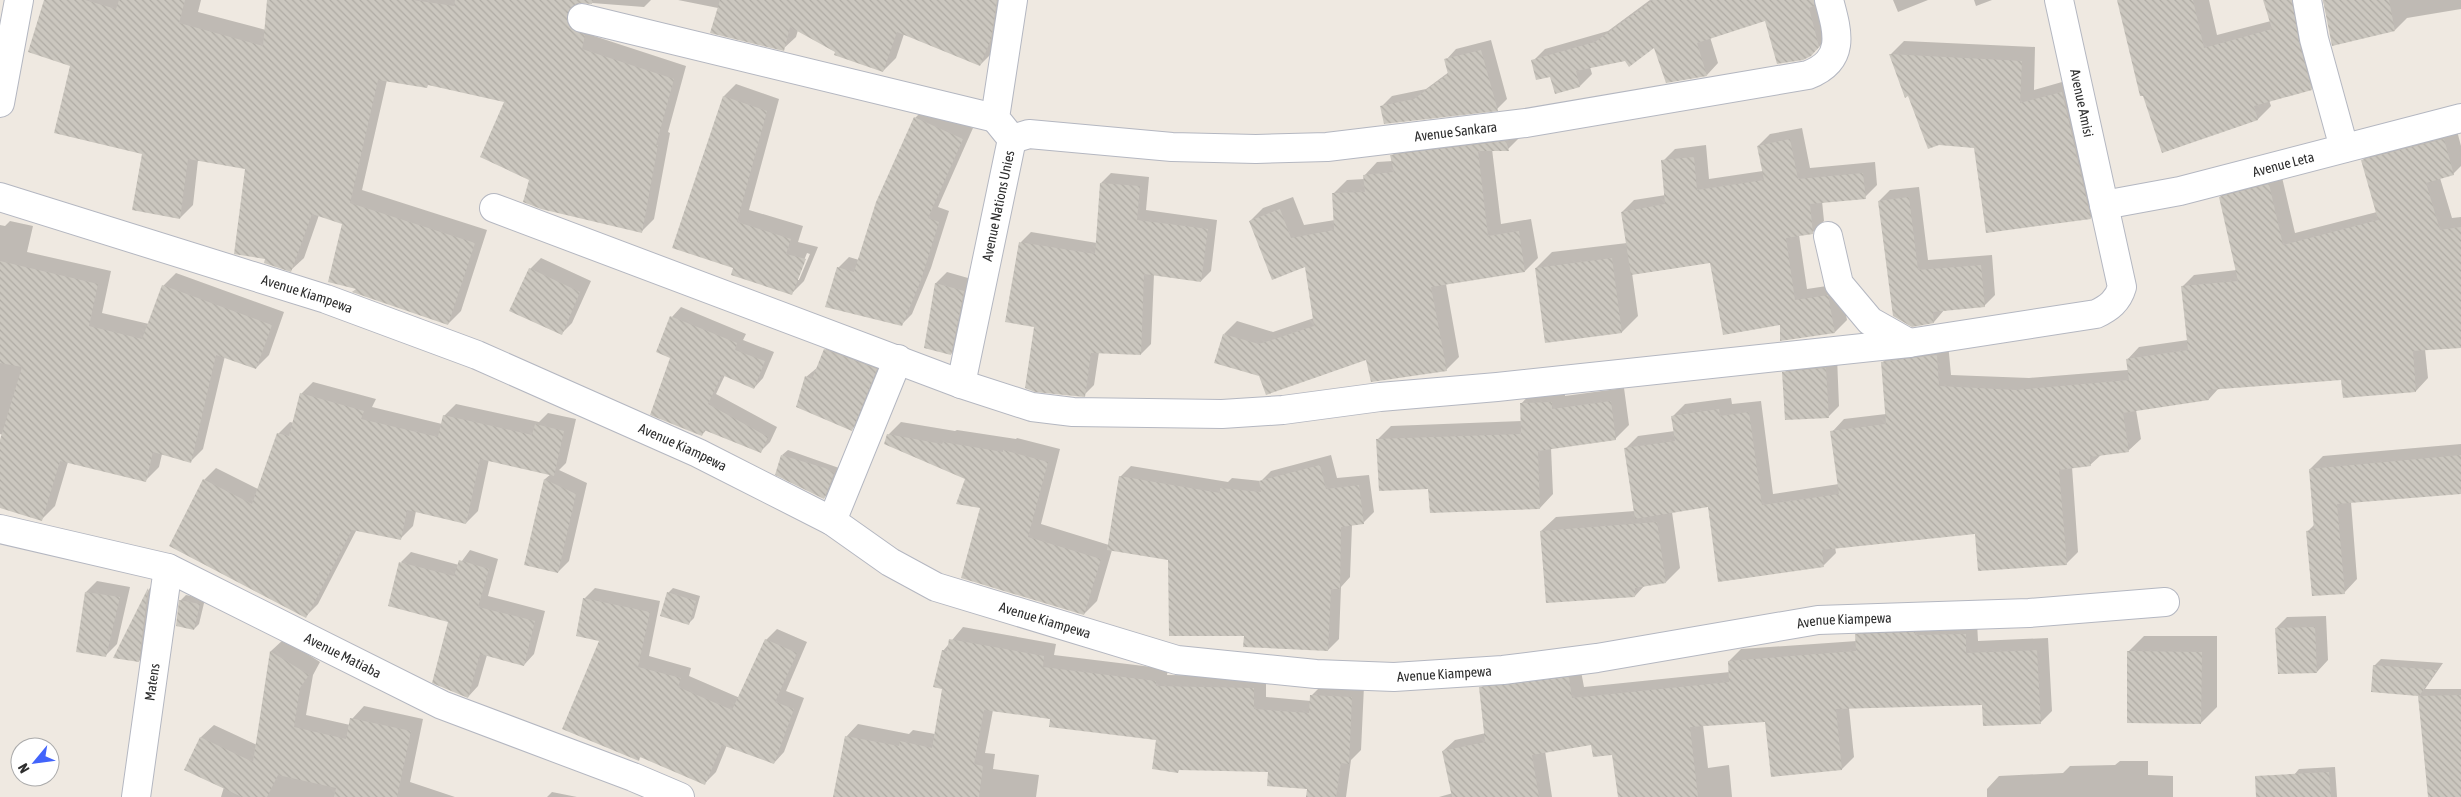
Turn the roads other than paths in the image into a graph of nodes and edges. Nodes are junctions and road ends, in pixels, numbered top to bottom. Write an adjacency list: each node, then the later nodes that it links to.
1 (19, 0): 7 (street)
2 (1013, 0): 8 (street)
3 (1829, 0): 10 (street, Avenue Sankara)
4 (2059, 0): 13 (street, Avenue Amisi)
5 (2307, 0): 11 (street)
6 (582, 18): 8 (street)
7 (0, 103)
8 (995, 118): 10 (street, Avenue Nations Unies)
9 (2461, 118): 11 (street, Avenue Leta)
10 (1012, 139): 18 (street, Avenue Nations Unies)
11 (2344, 148): 13 (street, Avenue Leta)
12 (0, 197): 19 (street, Avenue Kiampewa)
13 (2104, 205): 16 (street, Avenue Amisi)
14 (494, 208): 17 (street, Avenue Amisi)
15 (1828, 236): 16 (street)
16 (1908, 343): 18 (street, Avenue Amisi)
17 (898, 359): 18 (street, Avenue Amisi); 19 (street)
18 (961, 384)
19 (832, 521): 22 (street, Avenue Kiampewa)
20 (0, 529): 21 (street, Avenue Matiaba)
21 (168, 568): 23 (street, Matens); 24 (street, Avenue Matiaba)
22 (2165, 602)
23 (136, 797)
24 (680, 797)

